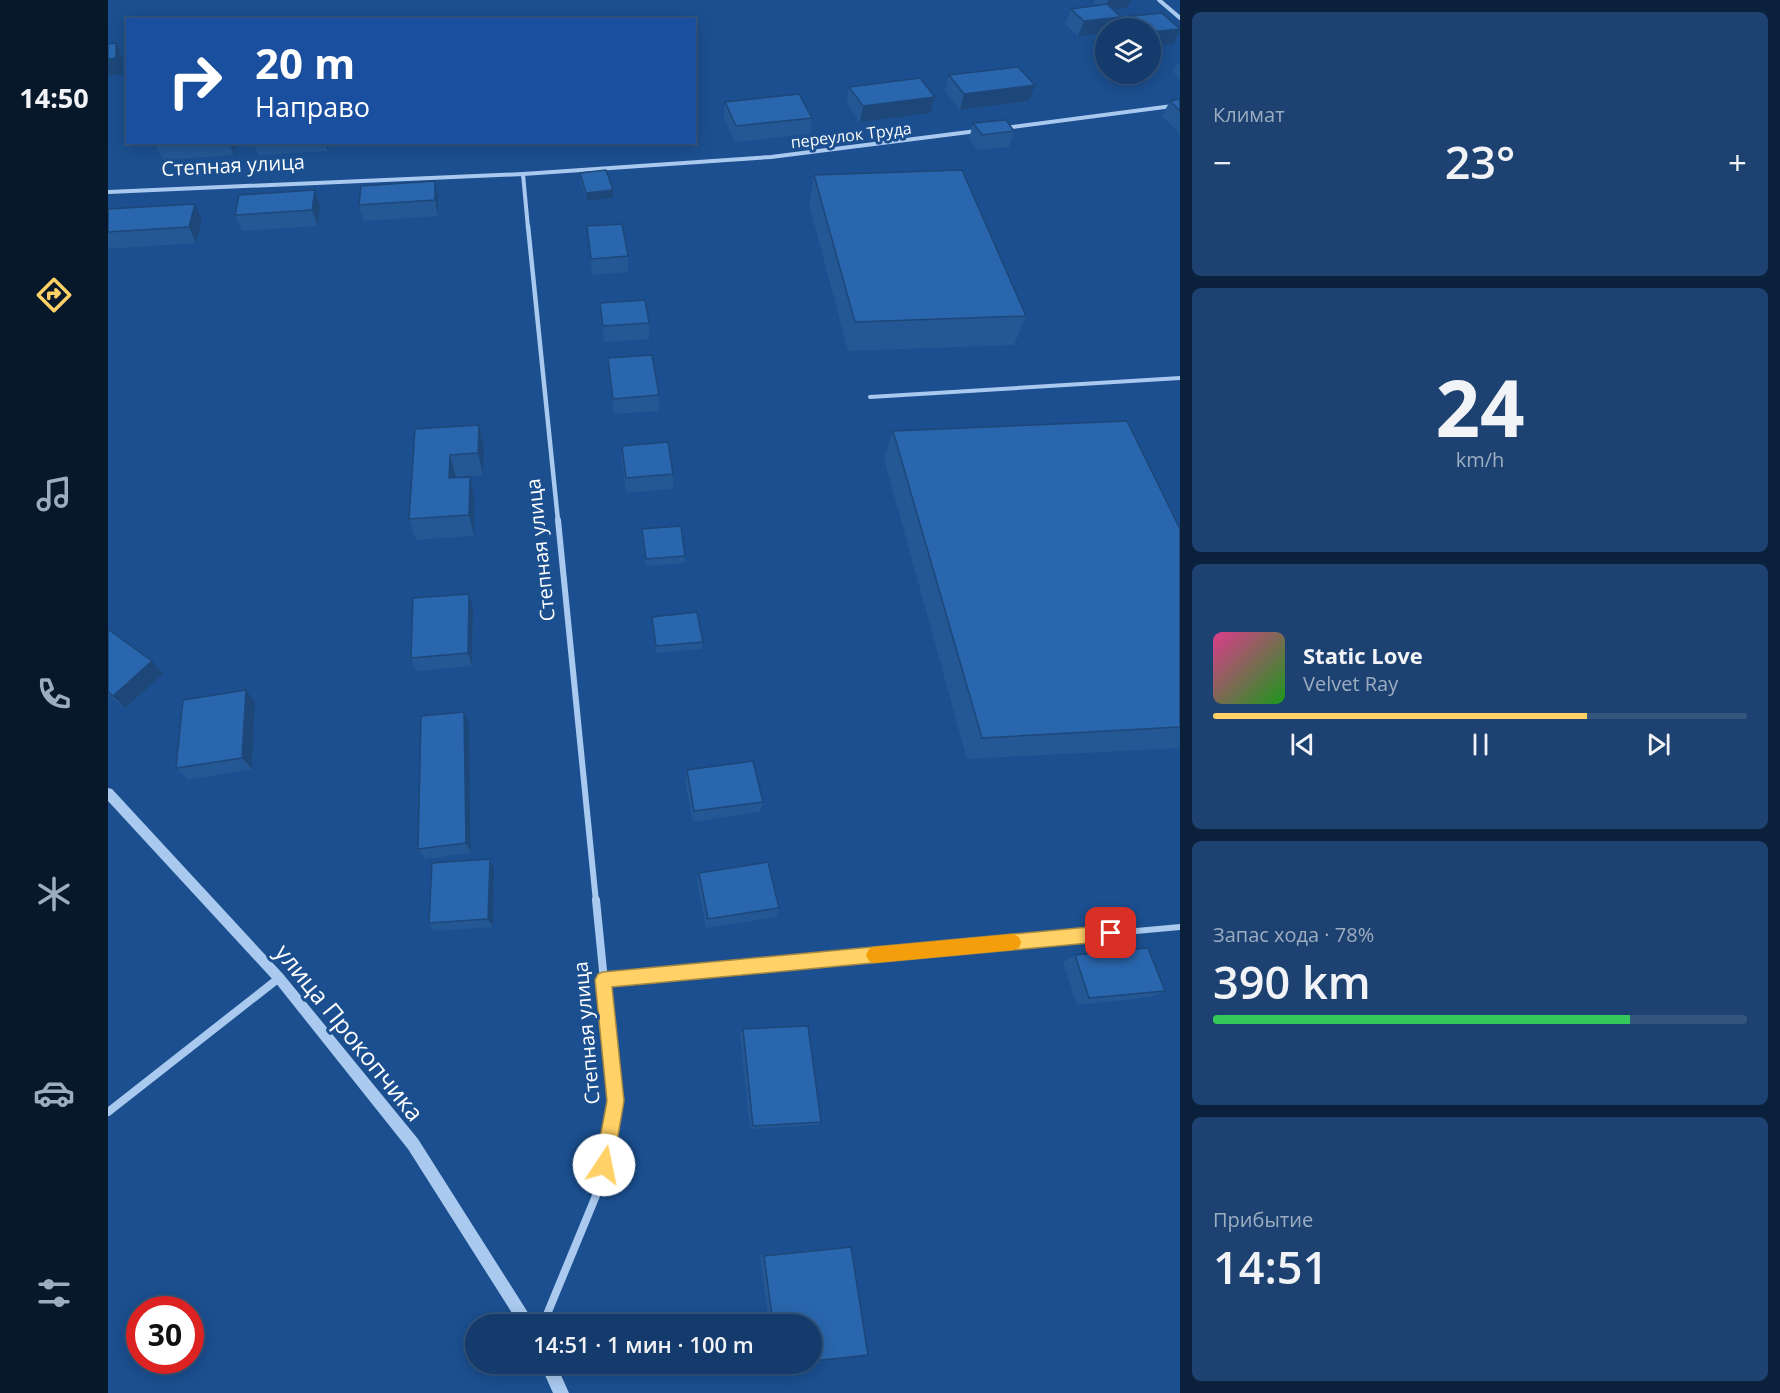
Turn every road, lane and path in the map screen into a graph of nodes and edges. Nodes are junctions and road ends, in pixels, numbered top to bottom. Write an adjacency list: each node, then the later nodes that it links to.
1 (1159, 0): 2 (street)
2 (1180, 18)
3 (1180, 105): 4 (street)
4 (993, 129)
5 (981, 130): 6 (street, переулок Труда)
6 (524, 174): 7 (street, Степная улица); 13 (street, Степная улица)
7 (108, 192)
8 (1180, 378): 9 (lane)
9 (870, 397)
10 (108, 793): 12 (street, улица Прокопчика)
11 (1180, 927): 13 (lane)
12 (279, 978): 14 (street); 15 (street, улица Прокопчика)
13 (603, 980): 16 (street, Степная улица)
14 (108, 1112)
15 (521, 1314)
16 (547, 1314)
17 (552, 1374): 18 (street)
18 (561, 1393)

